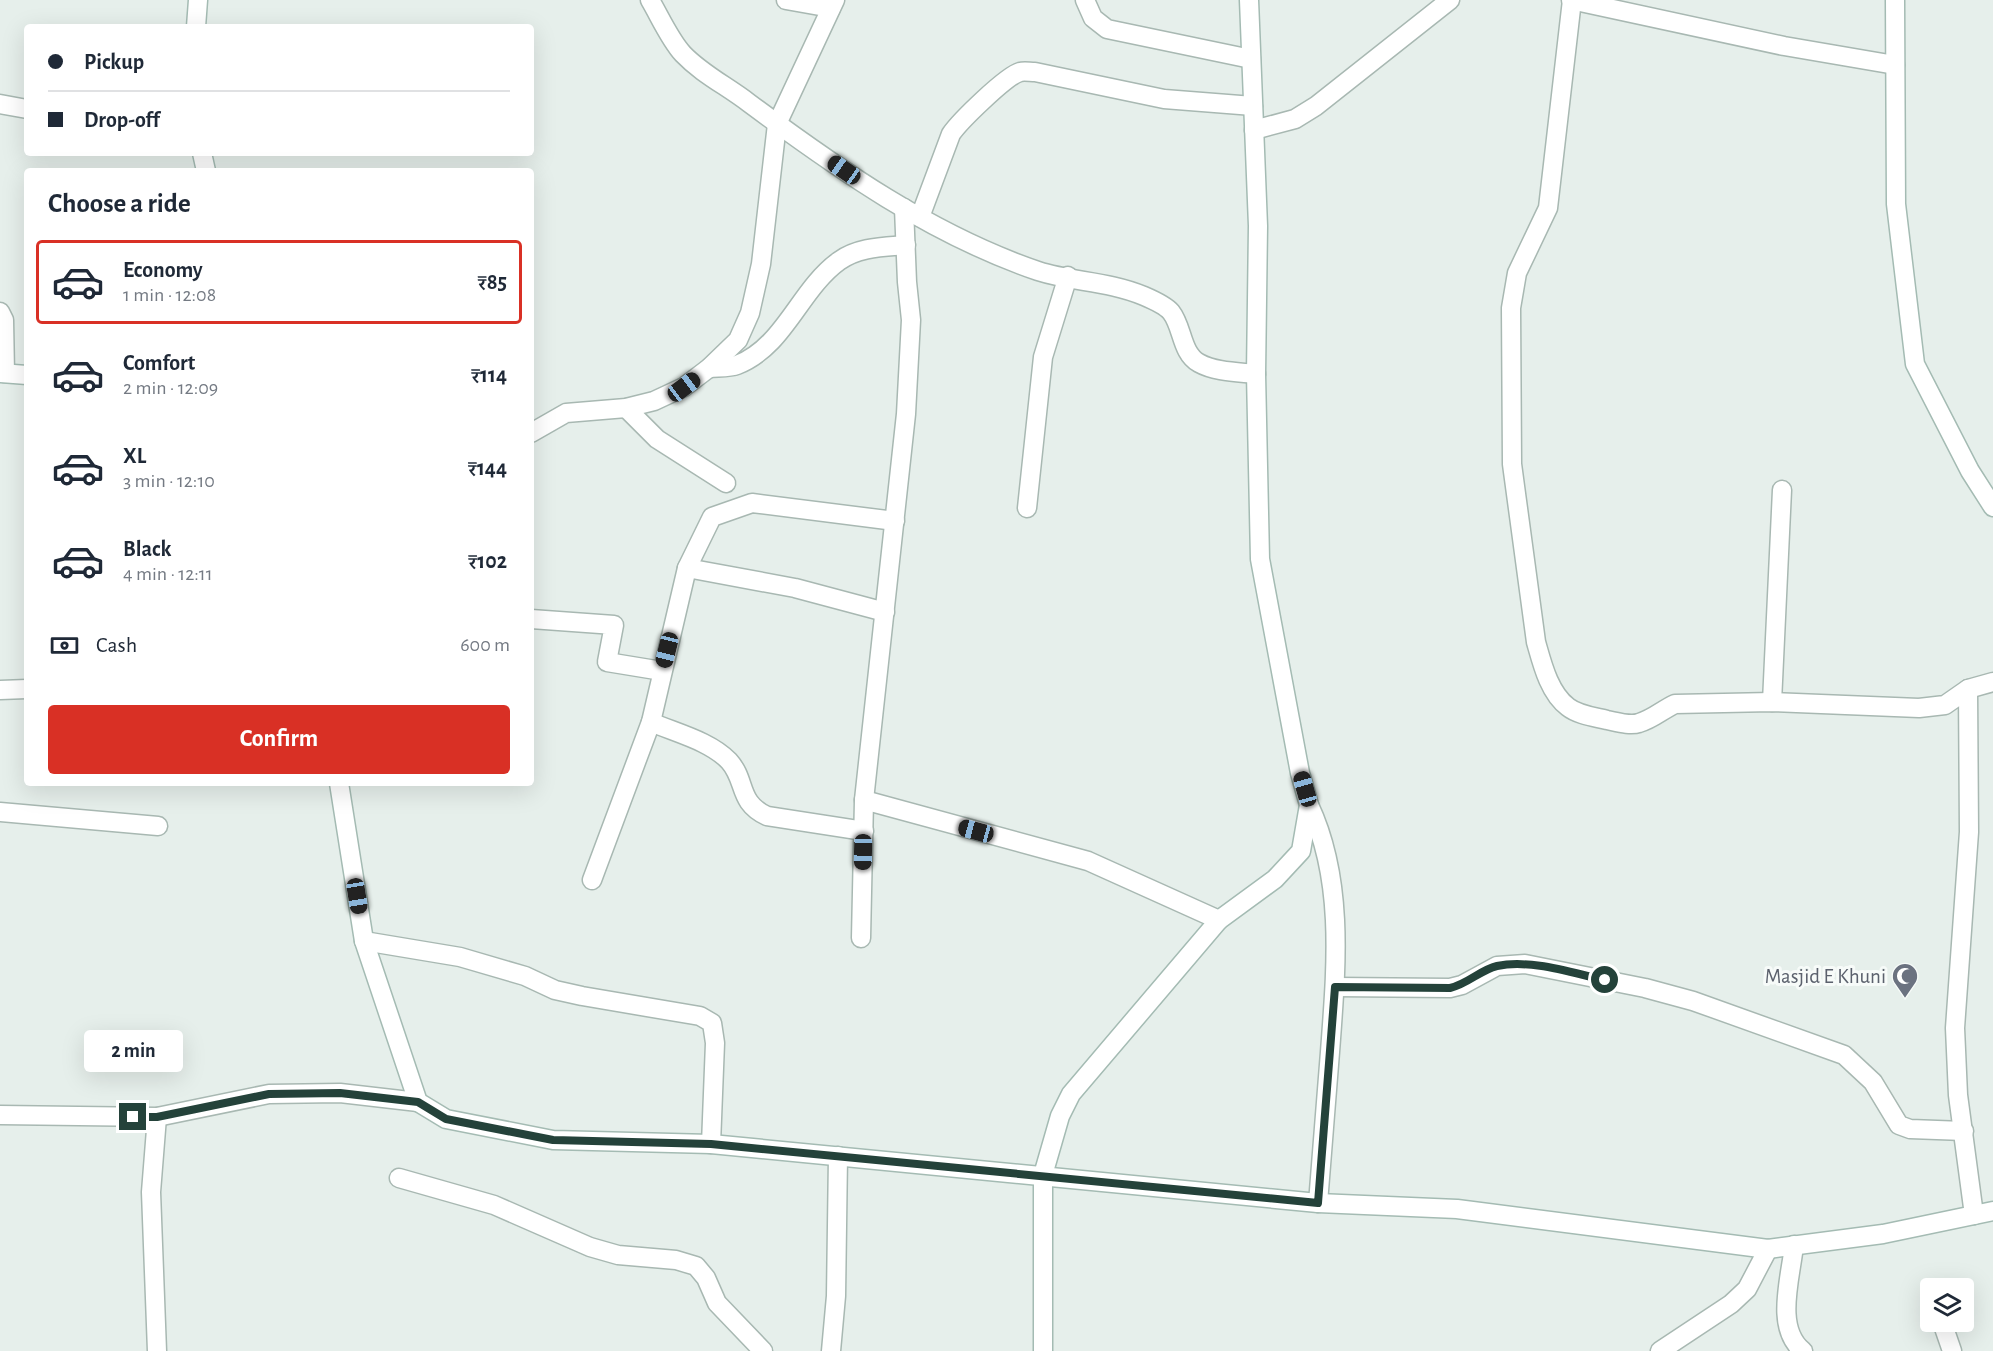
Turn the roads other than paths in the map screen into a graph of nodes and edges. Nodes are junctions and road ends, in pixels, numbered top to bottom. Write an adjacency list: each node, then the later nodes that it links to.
1 (198, 0): 10 (street)
2 (650, 0): 16 (street)
3 (786, 0): 9 (street)
4 (1085, 0): 11 (street)
5 (1249, 0): 11 (street)
6 (1450, 0): 17 (street)
7 (1572, 0): 12 (street); 41 (street)
8 (1895, 0): 12 (street)
9 (833, 4): 16 (street)
10 (196, 24)
11 (1251, 59): 14 (street)
12 (1895, 65): 30 (street)
13 (0, 104): 15 (street)
14 (1253, 106): 17 (street); 18 (street)
15 (24, 108)
16 (777, 124): 18 (street); 22 (street)
17 (1254, 130): 24 (street)
18 (912, 213): 19 (street); 20 (street)
19 (906, 246): 22 (street); 32 (street)
20 (1068, 276): 24 (street); 31 (street)
21 (0, 312): 23 (street)
22 (709, 368): 26 (street)
23 (2, 373): 25 (street)
24 (1256, 374): 45 (street)
25 (24, 375)
26 (626, 408): 27 (street); 28 (street)
27 (534, 431)
28 (726, 483)
29 (1782, 490): 41 (street)
30 (1993, 507)
31 (1027, 508)
32 (895, 521): 33 (street); 34 (street)
33 (687, 568): 34 (street); 36 (street)
34 (885, 612): 44 (street)
35 (534, 620): 36 (street)
36 (662, 671): 42 (street)
37 (1993, 682): 39 (street)
38 (24, 689): 40 (street)
39 (1968, 689): 41 (street); 57 (street)
40 (0, 690)
41 (1772, 702)
42 (651, 722): 48 (street); 49 (street)
43 (339, 786): 52 (street)
44 (864, 800): 48 (street); 50 (street)
45 (1309, 805): 50 (street); 53 (street)
46 (0, 812): 47 (street)
47 (158, 826)
48 (864, 831): 51 (street)
49 (592, 880)
50 (1219, 920): 60 (street)
51 (861, 938)
52 (364, 941): 54 (street); 58 (street)
53 (1335, 987): 57 (street); 62 (street)
54 (418, 1102): 56 (street); 58 (street)
55 (0, 1115): 56 (street)
56 (157, 1117): 68 (street)
57 (1964, 1131): 64 (street)
58 (711, 1144): 59 (street)
59 (838, 1156): 60 (street); 70 (street)
60 (1043, 1175): 62 (street); 71 (street)
61 (399, 1178): 69 (street)
62 (1318, 1203): 66 (street)
63 (1993, 1211): 64 (street)
64 (1974, 1215): 65 (street)
65 (1794, 1245): 66 (street); 73 (street)
66 (1768, 1249): 72 (street)
67 (1945, 1332): 74 (street)
68 (157, 1351)
69 (763, 1351)
70 (831, 1351)
71 (1043, 1351)
72 (1660, 1351)
73 (1803, 1351)
74 (1952, 1351)

